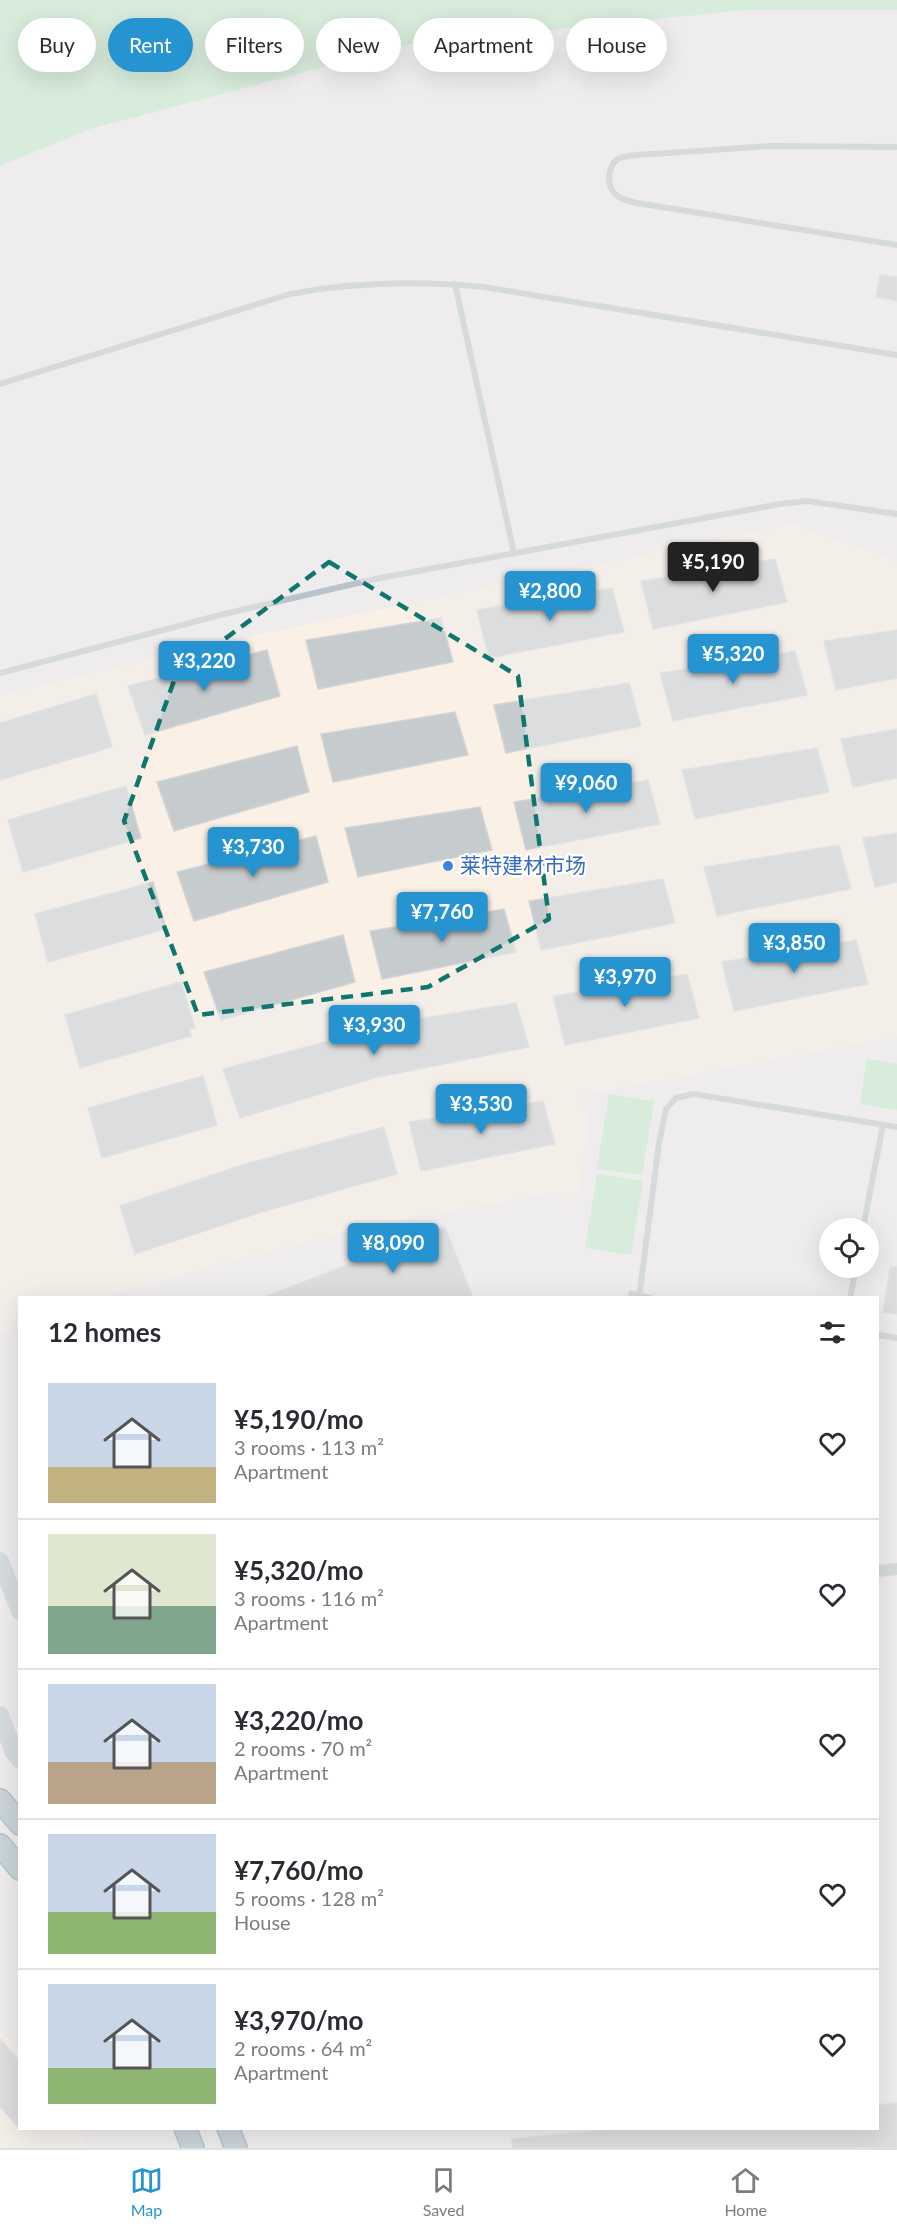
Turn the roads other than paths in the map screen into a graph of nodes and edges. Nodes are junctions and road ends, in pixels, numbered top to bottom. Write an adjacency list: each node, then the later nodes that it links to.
1 (897, 147): 2 (lane)
2 (897, 245)
3 (454, 284): 4 (lane); 5 (lane); 8 (lane)
4 (897, 356)
5 (0, 384)
6 (897, 513): 7 (lane); 8 (lane)
7 (897, 519)
8 (514, 553): 9 (lane)
9 (0, 673)
10 (883, 1125): 11 (lane); 12 (lane); 16 (lane)
11 (897, 1127)
12 (865, 1218)
13 (854, 1278): 17 (lane)
14 (631, 1294): 15 (lane)
15 (636, 1296)
16 (639, 1296)
17 (850, 1296)
18 (879, 1335): 19 (lane)
19 (897, 1338)
20 (0, 1561): 23 (main road)
21 (897, 1569): 22 (street)
22 (879, 1570)
23 (18, 1606)
24 (0, 1715): 25 (main road)
25 (18, 1758)
26 (0, 1800): 27 (highway)
27 (18, 1822)
28 (0, 1845): 29 (highway)
29 (17, 1865)
30 (186, 2130): 32 (highway)
31 (229, 2130): 33 (highway)
32 (193, 2148)
33 (236, 2148)

